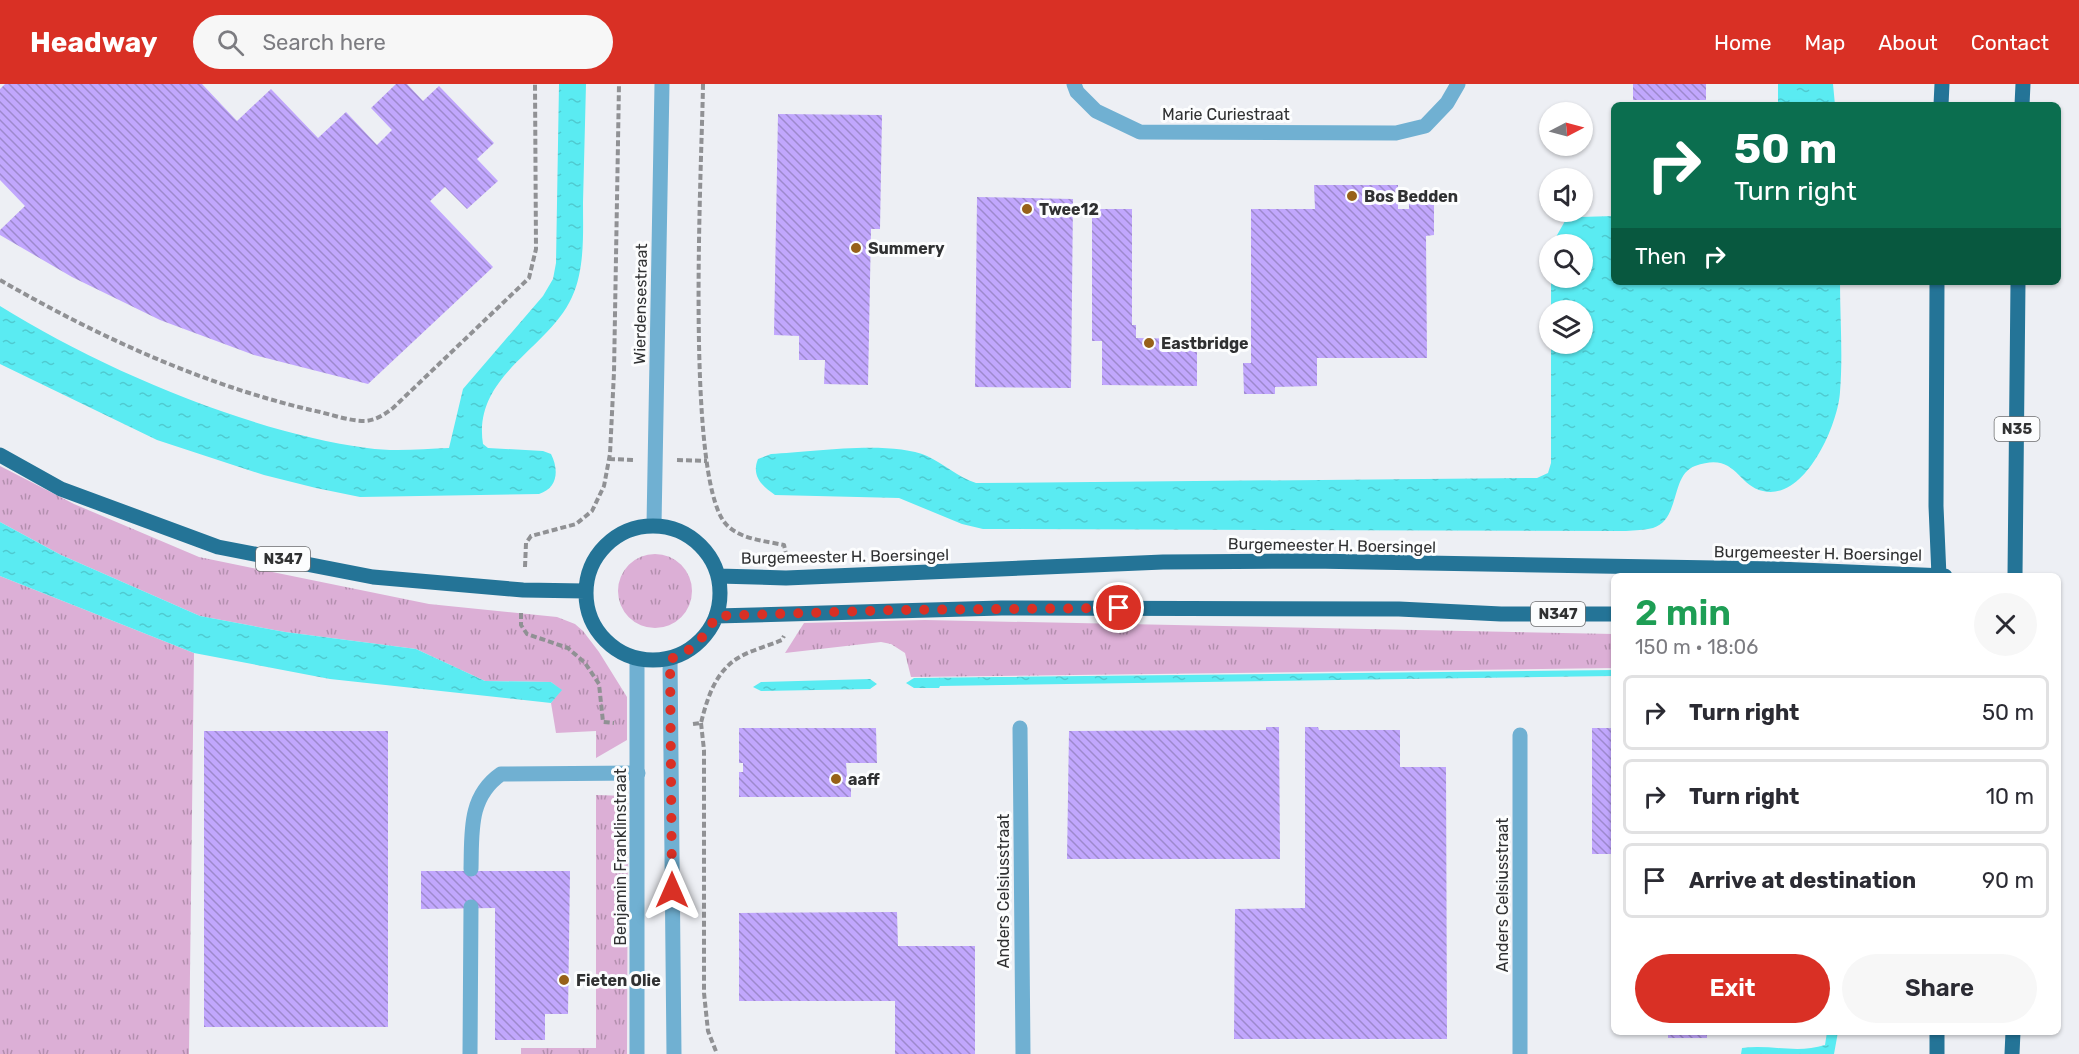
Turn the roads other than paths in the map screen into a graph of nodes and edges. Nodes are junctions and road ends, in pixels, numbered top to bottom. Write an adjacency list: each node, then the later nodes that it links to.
1 (662, 84): 11 (street, Wierdensestraat)
2 (1074, 84): 3 (street, Marie Curiestraat)
3 (1458, 84)
4 (1942, 84): 6 (main road)
5 (2023, 84): 7 (main road)
6 (1941, 102)
7 (2022, 102)
8 (1937, 285): 13 (main road)
9 (2018, 285): 14 (main road, N35)
10 (0, 455): 16 (main road, N347)
11 (654, 525): 15 (main road); 16 (main road)
12 (1848, 573): 15 (main road, Burgemeester H. Boersingel)
13 (1941, 573)
14 (2015, 573)
15 (718, 576): 18 (main road)
16 (585, 591): 19 (main road)
17 (1611, 614): 18 (main road, N347)
18 (716, 616): 20 (main road)
19 (637, 659): 20 (main road); 23 (street, Benjamin Franklinstraat)
20 (670, 659): 30 (street)
21 (1020, 728): 31 (street, Anders Celsiusstraat)
22 (1520, 735): 32 (street, Anders Celsiusstraat)
23 (638, 774): 24 (street); 29 (street, Benjamin Franklinstraat)
24 (471, 869)
25 (471, 907): 28 (street)
26 (1937, 1035): 33 (main road)
27 (2013, 1035): 34 (main road)
28 (470, 1054)
29 (637, 1054)
30 (674, 1054)
31 (1023, 1054)
32 (1520, 1054)
33 (1937, 1054)
34 (2012, 1054)

